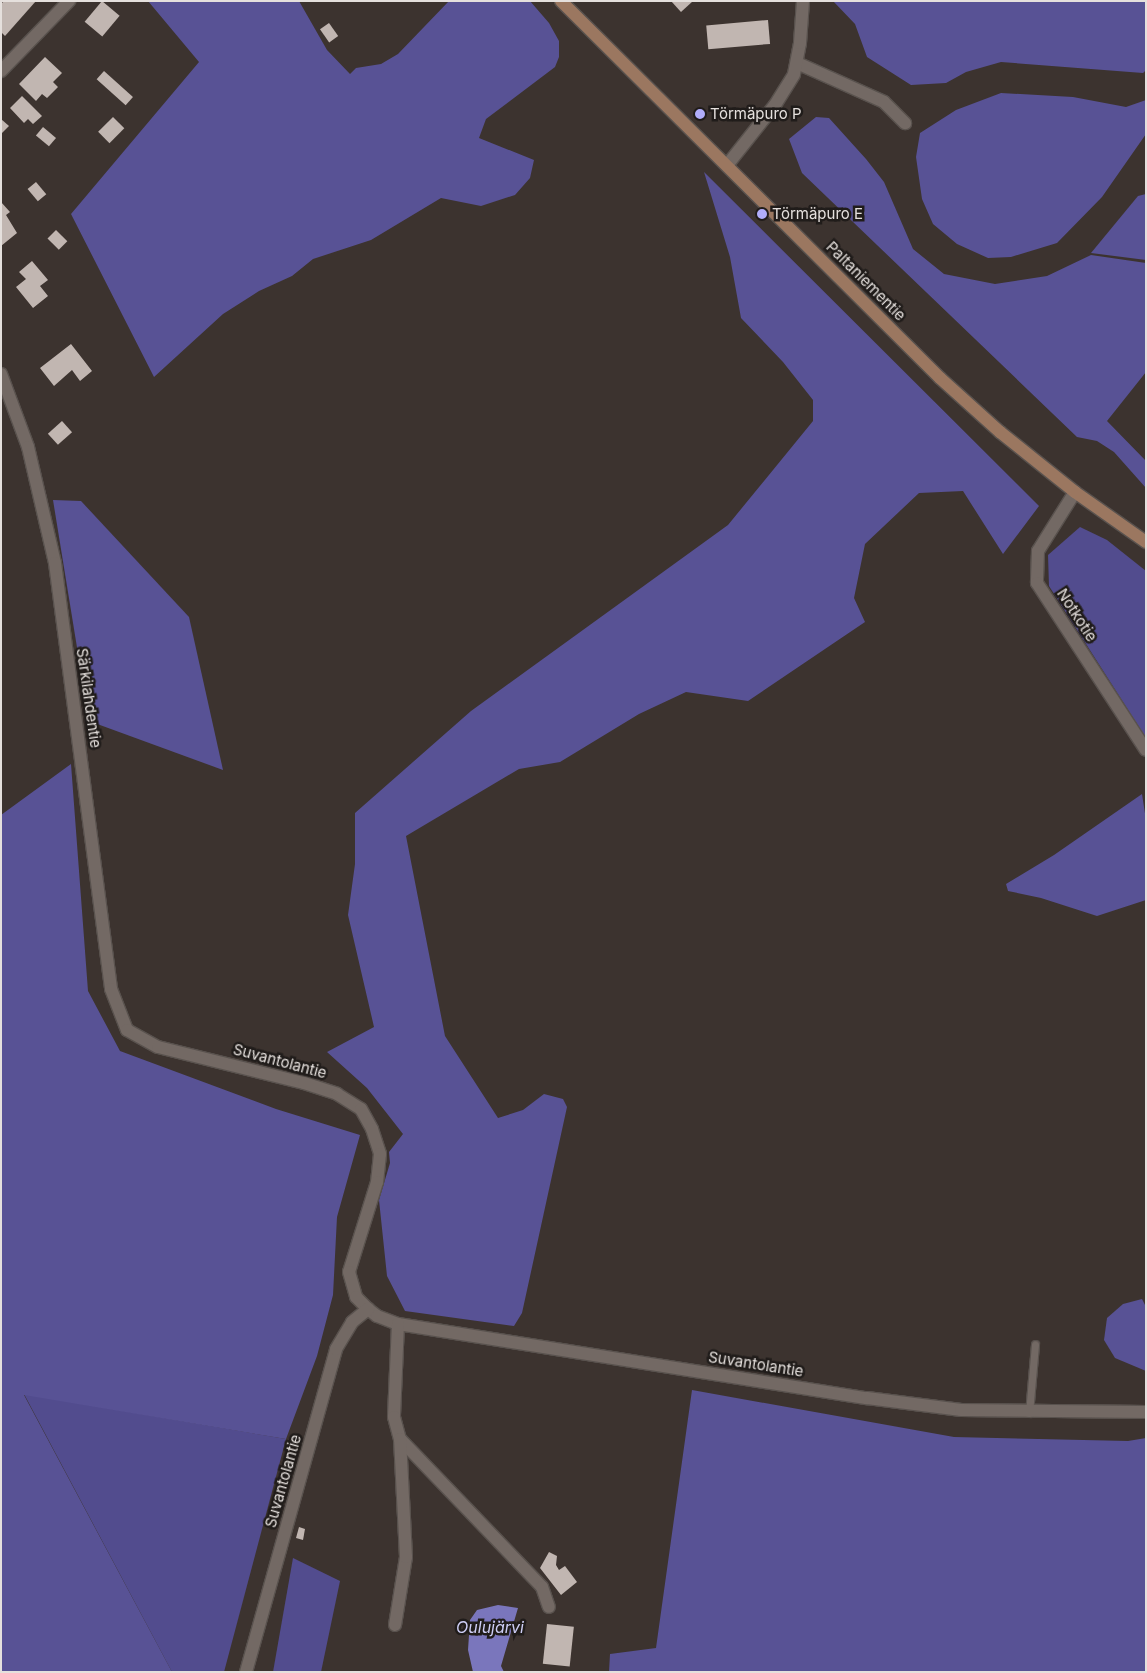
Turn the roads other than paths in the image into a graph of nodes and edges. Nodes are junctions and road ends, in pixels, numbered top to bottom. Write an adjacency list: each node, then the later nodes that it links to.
1 (69, 1): 5 (street)
2 (561, 1): 7 (street, Paltaniementie)
3 (803, 1): 4 (street)
4 (797, 63): 6 (street); 7 (street)
5 (1, 71)
6 (905, 123)
7 (728, 164): 9 (street, Paltaniementie)
8 (1, 374): 12 (street, Särkilahdentie)
9 (1075, 492): 10 (street, Paltaniementie); 11 (street, Notkotie)
10 (1146, 542)
11 (1146, 750)
12 (127, 1030): 13 (street, Suvantolantie)
13 (368, 1308): 14 (street, Suvantolantie); 21 (street, Suvantolantie)
14 (398, 1324): 17 (street, Suvantolantie); 18 (street)
15 (1035, 1344): 17 (lane)
16 (1146, 1412): 17 (street, Suvantolantie)
17 (1029, 1414)
18 (400, 1439): 19 (street); 20 (street)
19 (549, 1607)
20 (395, 1625)
21 (246, 1672)

